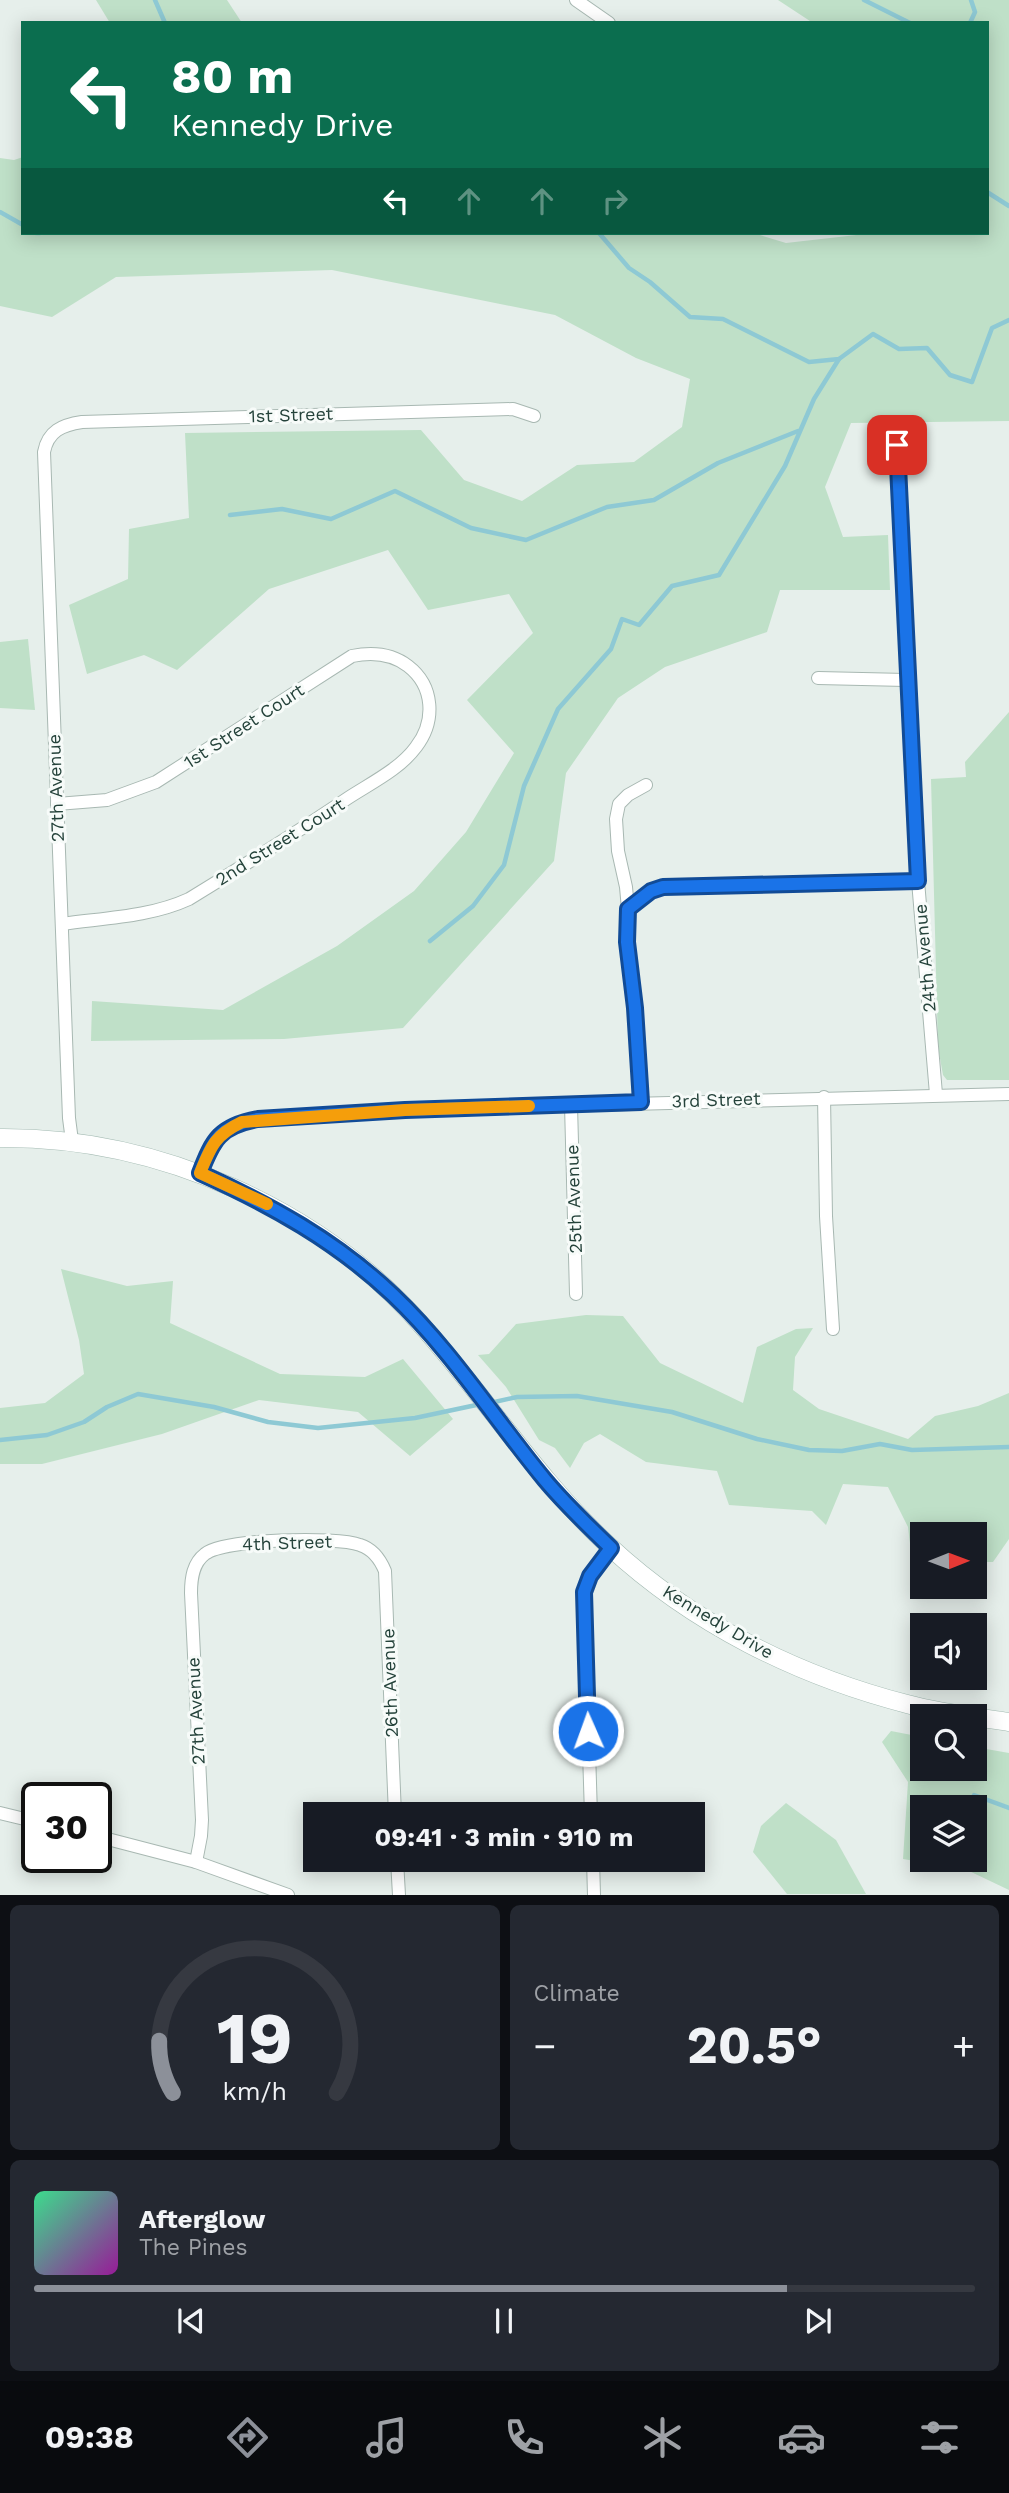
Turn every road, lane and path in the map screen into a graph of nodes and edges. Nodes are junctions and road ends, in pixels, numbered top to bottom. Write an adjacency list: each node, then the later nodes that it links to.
1 (576, 0): 2 (street)
2 (606, 21)
3 (534, 416): 4 (street, 1st Street)
4 (50, 436): 10 (street, 27th Avenue)
5 (897, 445): 8 (street, 24th Avenue)
6 (818, 678): 8 (street)
7 (423, 680): 10 (street, 1st Street Court); 13 (street, 2nd Street Court)
8 (906, 680): 11 (street, 24th Avenue)
9 (646, 785): 12 (street)
10 (57, 804): 13 (street, 27th Avenue)
11 (918, 881): 12 (street); 14 (street, 24th Avenue)
12 (628, 909): 17 (street)
13 (62, 924): 20 (street, 27th Avenue)
14 (936, 1094): 15 (street, 3rd Street); 16 (street, 3rd Street)
15 (1009, 1094)
16 (824, 1097): 17 (street, 3rd Street); 23 (street)
17 (641, 1102): 18 (street, 3rd Street)
18 (571, 1105): 21 (street, 3rd Street); 22 (street, 25th Avenue)
19 (0, 1138): 20 (street, Kennedy Drive)
20 (72, 1141): 21 (street, Kennedy Drive)
21 (200, 1173): 24 (street, Kennedy Drive)
22 (576, 1294)
23 (833, 1329)
24 (611, 1548): 27 (street, Kennedy Drive); 29 (street)
25 (375, 1555): 26 (street, 4th Street); 28 (street, 26th Avenue)
26 (199, 1560): 33 (street, 27th Avenue)
27 (1009, 1722)
28 (394, 1802)
29 (591, 1802)
30 (0, 1812): 31 (street)
31 (21, 1818)
32 (112, 1840): 33 (street)
33 (195, 1862): 36 (street)
34 (398, 1872): 37 (street)
35 (593, 1872): 38 (street)
36 (288, 1895)
37 (399, 1895)
38 (594, 1895)

